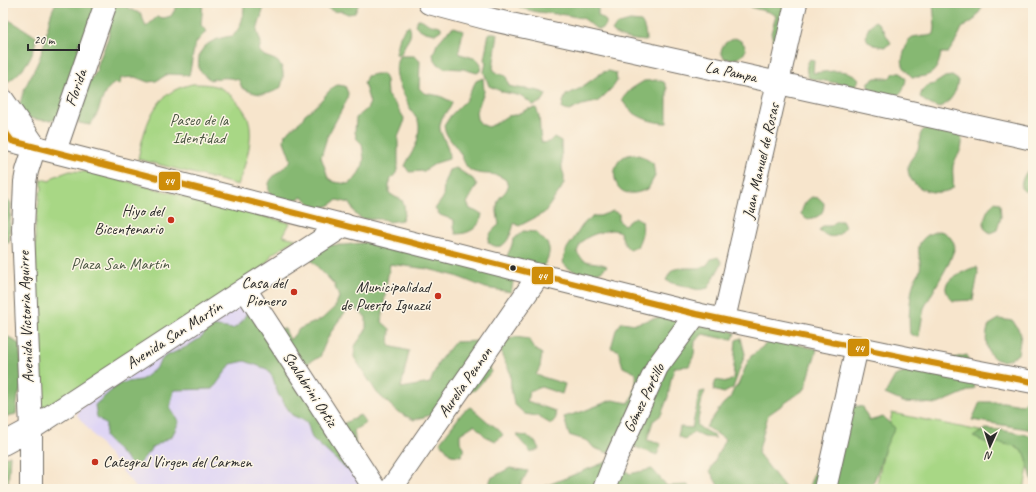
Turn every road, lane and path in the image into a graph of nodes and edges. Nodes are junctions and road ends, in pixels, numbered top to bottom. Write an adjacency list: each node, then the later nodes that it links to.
1 (106, 3): 9 (main road, Florida)
2 (429, 3): 4 (main road, La Pampa)
3 (796, 3): 5 (main road, Juan Manuel de Rosas)
4 (494, 11): 5 (main road, La Pampa)
5 (779, 83): 8 (main road, La Pampa); 14 (main road, Juan Manuel de Rosas)
6 (3, 100): 9 (main road)
7 (3, 129): 9 (main road)
8 (1033, 139)
9 (45, 148): 10 (main road); 17 (main road, Avenida Victoria Aguirre)
10 (345, 225): 11 (main road); 12 (main road, Avenida San Martín)
11 (539, 276): 13 (main road); 21 (main road, Aurelia Pennon)
12 (245, 289): 17 (main road, Avenida San Martín); 20 (main road, Scalabrini Ortiz)
13 (696, 314): 14 (main road); 22 (main road, Gómez Portillo)
14 (724, 319): 15 (main road)
15 (857, 347): 16 (main road); 23 (main road)
16 (1033, 382)
17 (31, 429): 18 (main road, Avenida San Martín); 19 (main road, Avenida Victoria Aguirre)
18 (3, 444)
19 (31, 489)
20 (376, 489)
21 (391, 489)
22 (604, 489)
23 (825, 489)

